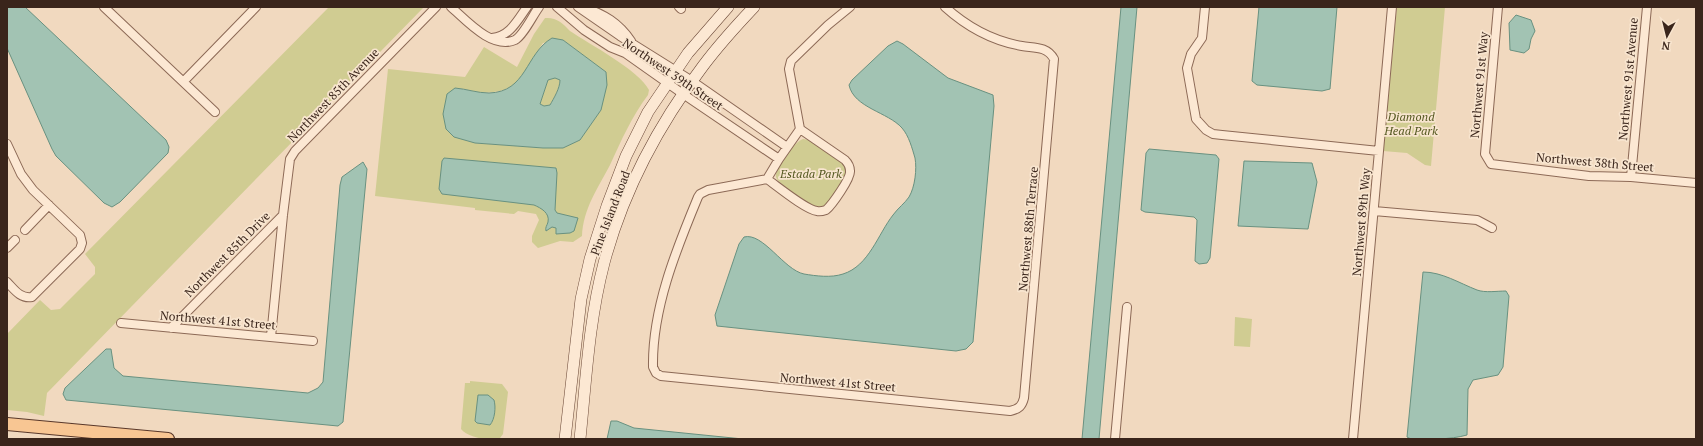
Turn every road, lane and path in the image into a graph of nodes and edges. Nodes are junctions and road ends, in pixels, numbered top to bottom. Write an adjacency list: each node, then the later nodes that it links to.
1 (104, 7): 21 (street)
2 (256, 7): 21 (street)
3 (436, 7): 38 (street, Northwest 85th Avenue)
4 (450, 7): 18 (street)
5 (527, 7): 18 (street)
6 (539, 7): 18 (street)
7 (557, 7): 23 (street, Northwest 39th Street)
8 (578, 7): 19 (street, Northwest 39th Street)
9 (582, 7): 19 (street, Northwest 39th Street)
10 (728, 7): 20 (main road, Pine Island Road)
11 (754, 7): 22 (main road, Pine Island Road)
12 (850, 7): 26 (street)
13 (944, 7): 49 (street, Northwest 88th Terrace)
14 (1205, 7): 29 (street)
15 (1392, 7): 29 (street, Northwest 89th Way)
16 (1498, 7): 32 (street, Northwest 91st Way)
17 (1647, 7): 33 (street, Northwest 91st Avenue)
18 (489, 38)
19 (634, 45): 20 (street, Northwest 39th Street)
20 (676, 71): 22 (street, Northwest 39th Street); 23 (main road, Pine Island Road)
21 (184, 81): 25 (street)
22 (692, 81): 24 (main road, Pine Island Road); 28 (street, Northwest 39th Street)
23 (667, 84): 24 (street, Northwest 39th Street); 52 (main road, Pine Island Road)
24 (682, 94): 30 (street, Northwest 39th Street); 53 (main road, Pine Island Road)
25 (215, 112)
26 (800, 129): 28 (street); 34 (street)
27 (7, 144): 31 (street)
28 (787, 147): 30 (street)
29 (1379, 151): 37 (street, Northwest 89th Way)
30 (779, 159): 34 (street)
31 (10, 160): 36 (street)
32 (1492, 164): 33 (street, Northwest 38th Street)
33 (1632, 177): 35 (street, Northwest 38th Street)
34 (767, 179): 49 (street, Northwest 41st Street)
35 (1696, 183)
36 (49, 205): 40 (street); 43 (street)
37 (1374, 211): 39 (street); 55 (street, Northwest 89th Way)
38 (283, 214): 46 (street, Northwest 85th Drive); 47 (street, Northwest 85th Avenue)
39 (1492, 228)
40 (25, 230)
41 (15, 240): 42 (street)
42 (7, 248)
43 (7, 282)
44 (1127, 307): 54 (street)
45 (121, 323): 46 (street, Northwest 41st Street)
46 (171, 328): 47 (street, Northwest 41st Street)
47 (271, 337): 48 (street, Northwest 41st Street)
48 (313, 341)
49 (1021, 410)
50 (7, 424): 51 (main road)
51 (168, 439)
52 (565, 439)
53 (580, 439)
54 (1115, 439)
55 (1353, 439)

